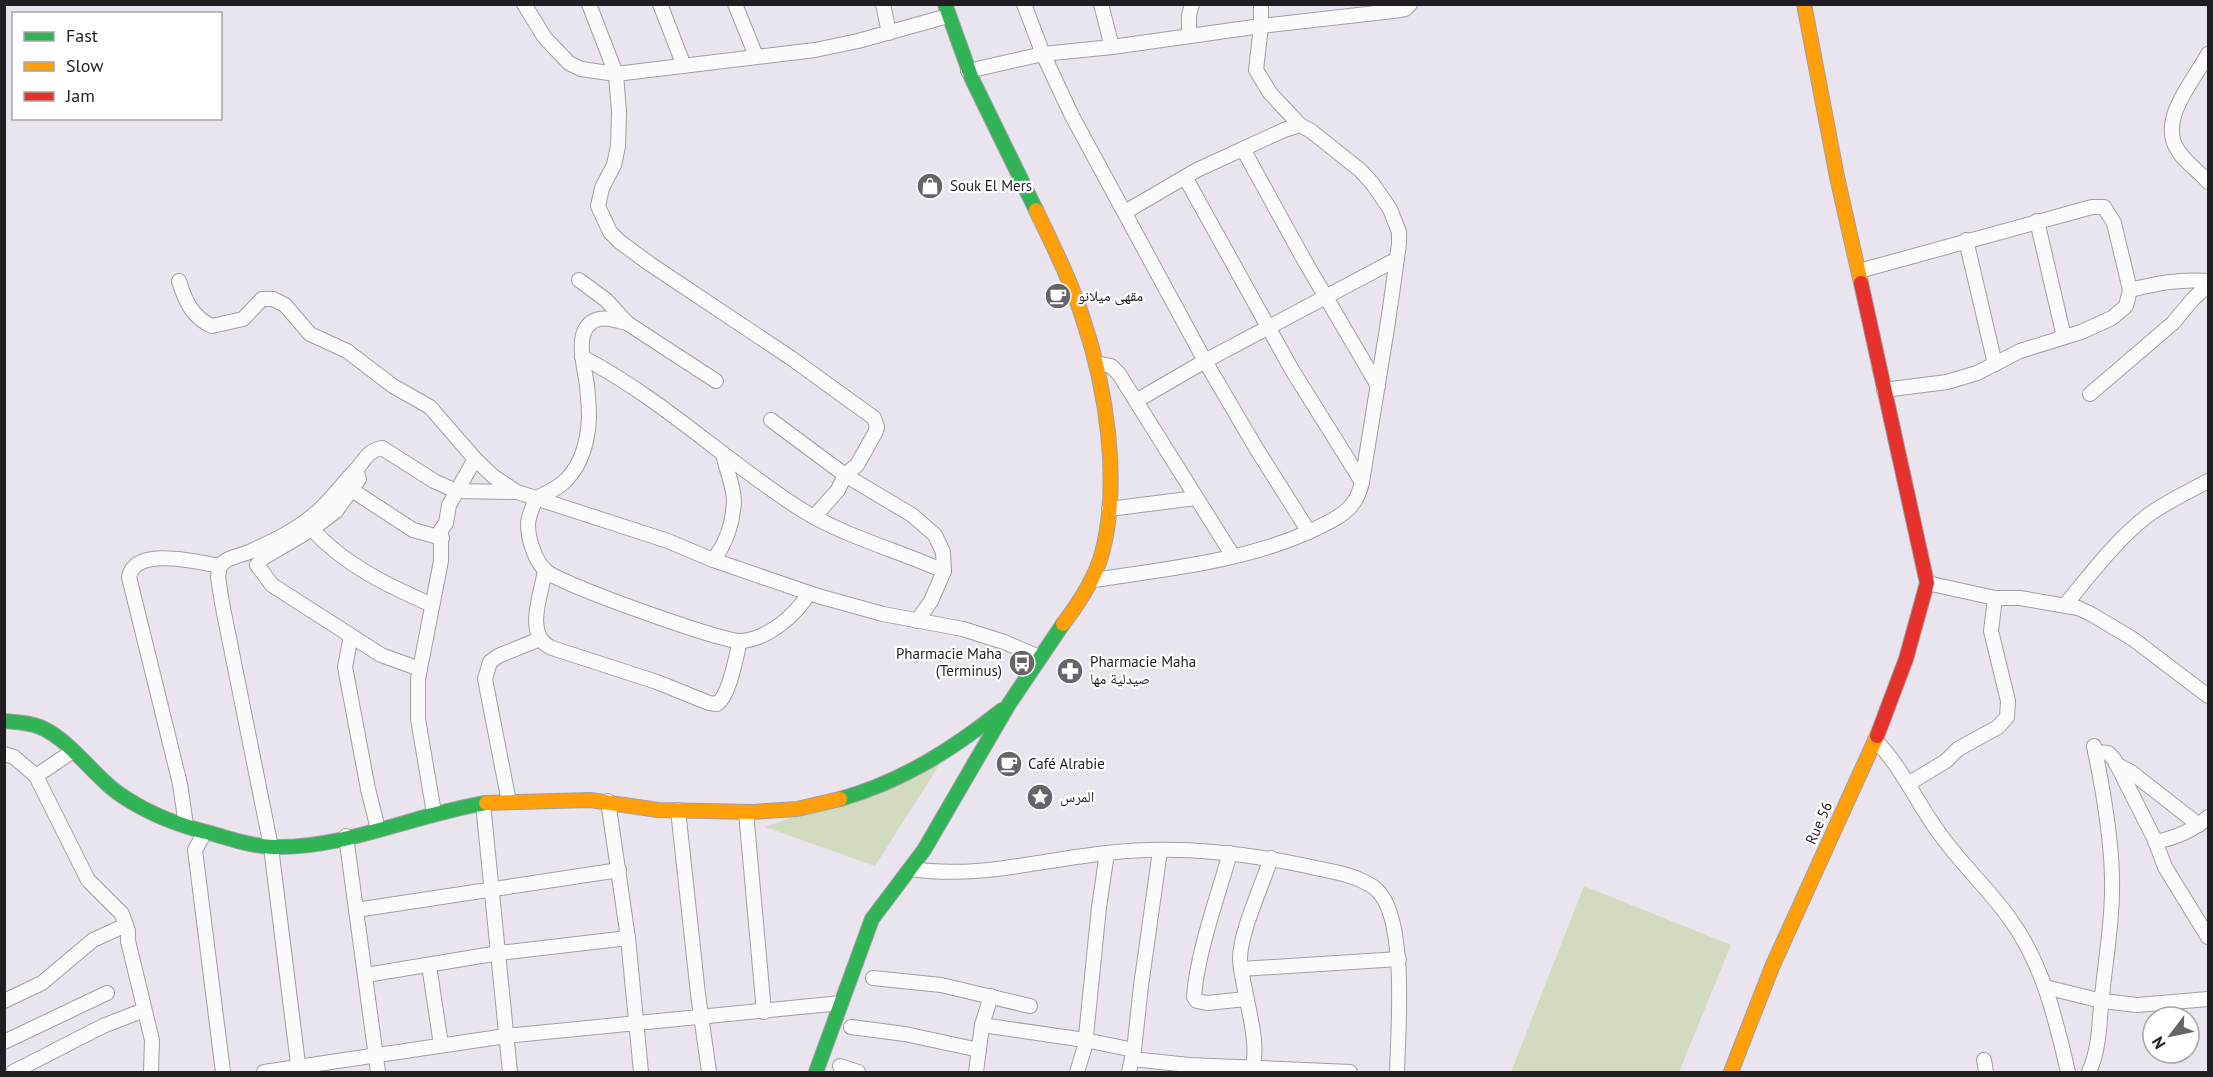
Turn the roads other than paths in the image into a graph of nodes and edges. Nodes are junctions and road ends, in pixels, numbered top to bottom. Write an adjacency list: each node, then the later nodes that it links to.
1 (524, 4): 24 (street)
2 (590, 4): 24 (street)
3 (660, 4): 22 (street)
4 (735, 4): 21 (street)
5 (883, 4): 16 (street)
6 (1024, 4): 19 (street)
7 (1101, 4): 18 (street)
8 (1192, 4): 17 (street)
9 (1261, 4): 15 (street)
10 (1326, 4): 14 (street)
11 (1410, 4): 14 (street)
12 (1804, 4): 33 (street)
13 (946, 10): 16 (street); 23 (street)
14 (1327, 19): 15 (street)
15 (1261, 26): 17 (street); 25 (street)
16 (889, 33): 21 (street)
17 (1189, 36): 18 (street)
18 (1112, 47): 19 (street)
19 (1043, 54): 23 (street); 29 (street)
20 (2208, 54): 28 (street)
21 (756, 56): 22 (street)
22 (684, 66): 24 (street)
23 (968, 71): 44 (street)
24 (616, 74): 55 (street)
25 (1300, 125): 26 (street); 32 (street)
26 (1243, 149): 27 (street); 38 (street)
27 (1185, 177): 29 (street); 40 (street)
28 (2208, 182)
29 (1125, 212): 43 (street)
30 (2037, 221): 31 (street); 37 (street); 41 (street)
31 (1966, 240): 33 (street); 45 (street)
32 (1397, 259): 38 (street); 47 (street)
33 (1859, 271): 48 (street)
34 (579, 279): 39 (street)
35 (179, 281): 53 (street)
36 (2208, 283): 37 (street); 49 (street)
37 (2130, 290): 41 (street)
38 (1325, 297): 40 (street); 47 (street)
39 (627, 323): 42 (street); 46 (street)
40 (1269, 328): 43 (street); 57 (street)
41 (2064, 337): 45 (street)
42 (582, 357): 52 (street); 61 (street)
43 (1206, 361): 50 (street); 66 (street)
44 (1096, 363): 50 (street); 63 (street)
45 (1995, 364): 48 (street)
46 (716, 381)
47 (1378, 386): 57 (street)
48 (1884, 390): 74 (street)
49 (2090, 393)
50 (1136, 401): 62 (street)
51 (771, 420): 55 (street)
52 (723, 454): 64 (street); 69 (street)
53 (475, 459): 59 (street); 60 (street)
54 (356, 470): 58 (street); 59 (street); 70 (street)
55 (844, 475): 64 (street); 72 (street)
56 (2208, 481): 77 (street)
57 (1362, 482): 66 (street)
58 (352, 490): 65 (street); 67 (street)
59 (456, 491): 60 (street); 67 (street)
60 (517, 492): 61 (street)
61 (536, 498): 69 (street); 71 (street)
62 (1196, 498): 63 (street); 68 (street)
63 (1109, 508): 73 (street)
64 (814, 517): 72 (street)
65 (312, 529): 78 (street); 80 (street)
66 (1309, 532): 68 (street)
67 (442, 538): 78 (street)
68 (1233, 556): 73 (street)
69 (713, 560): 75 (street)
70 (220, 566): 101 (street); 106 (street)
71 (544, 570): 81 (street); 82 (street)
72 (944, 571): 79 (street)
73 (1093, 580): 83 (street)
74 (1927, 583): 76 (street); 88 (street, Rue 56)
75 (809, 593): 79 (street); 82 (street)
76 (1995, 598): 77 (street); 93 (street)
77 (2065, 605): 85 (street)
78 (432, 606): 84 (street)
79 (917, 621): 83 (street)
80 (351, 636): 84 (street); 102 (street)
81 (540, 639): 82 (street); 95 (street)
82 (740, 641)
83 (1039, 657): 86 (street)
84 (420, 669): 99 (street)
85 (2208, 696)
86 (1011, 702): 98 (street); 111 (street)
87 (4, 721): 89 (street)
88 (1875, 740): 93 (street); 163 (street, Rue 56)
89 (73, 751): 92 (street); 101 (street)
90 (4, 754): 92 (street)
91 (2116, 764): 100 (street); 105 (street); 130 (street)
92 (36, 776): 115 (street)
93 (1908, 784): 124 (street)
94 (608, 801): 95 (street); 97 (street); 112 (street)
95 (509, 802): 96 (street)
96 (483, 804): 99 (street); 113 (street)
97 (678, 810): 98 (street); 135 (street)
98 (746, 812): 134 (street)
99 (434, 813): 102 (street)
100 (2204, 821): 105 (street)
101 (186, 825): 103 (street)
102 (378, 829): 104 (street)
103 (205, 832): 106 (street); 151 (street)
104 (346, 836): 106 (street); 114 (street)
105 (2155, 842): 116 (street)
106 (271, 847): 147 (street)
107 (1160, 851): 108 (street); 109 (street); 145 (street)
108 (1107, 853): 111 (street); 140 (street)
109 (1230, 853): 110 (street); 127 (street)
110 (1271, 858): 119 (street); 121 (street)
111 (911, 869): 131 (street)
112 (619, 870): 113 (street); 117 (street)
113 (493, 888): 114 (street); 118 (street)
114 (356, 910): 122 (street)
115 (126, 925): 129 (street); 133 (street)
116 (2208, 937)
117 (628, 939): 118 (street); 136 (street)
118 (499, 953): 120 (street); 139 (street)
119 (1399, 959): 121 (street); 162 (street)
120 (429, 965): 122 (street); 142 (street)
121 (1241, 969): 127 (street)
122 (366, 975): 144 (street)
123 (873, 978): 126 (street)
124 (2045, 987): 130 (street); 164 (street)
125 (107, 993): 141 (street)
126 (991, 996): 132 (street); 137 (street)
127 (1246, 999): 148 (street)
128 (2208, 999): 130 (street)
129 (4, 1001)
130 (2102, 1001): 165 (street)
131 (841, 1003): 134 (street); 157 (street)
132 (1030, 1006)
133 (144, 1010): 149 (street); 150 (street)
134 (764, 1011): 135 (street)
135 (701, 1017): 136 (street); 156 (street)
136 (636, 1023): 139 (street); 155 (street)
137 (982, 1025): 140 (street); 143 (street)
138 (851, 1027): 143 (street)
139 (506, 1036): 142 (street); 154 (street)
140 (1085, 1040): 145 (street); 160 (street)
141 (4, 1042)
142 (441, 1045): 144 (street)
143 (979, 1050): 159 (street)
144 (376, 1057): 147 (street); 153 (street)
145 (1132, 1061): 148 (street)
146 (840, 1066): 158 (street)
147 (298, 1070): 152 (street)
148 (1251, 1070): 161 (street)
149 (13, 1072)
150 (151, 1072)
151 (223, 1072)
152 (264, 1072)
153 (378, 1072)
154 (510, 1072)
155 (641, 1072)
156 (709, 1072)
157 (816, 1072)
158 (858, 1072)
159 (976, 1072)
160 (1077, 1072)
161 (1350, 1072)
162 (1397, 1072)
163 (1731, 1072)
164 (2068, 1072)
165 (2089, 1072)

